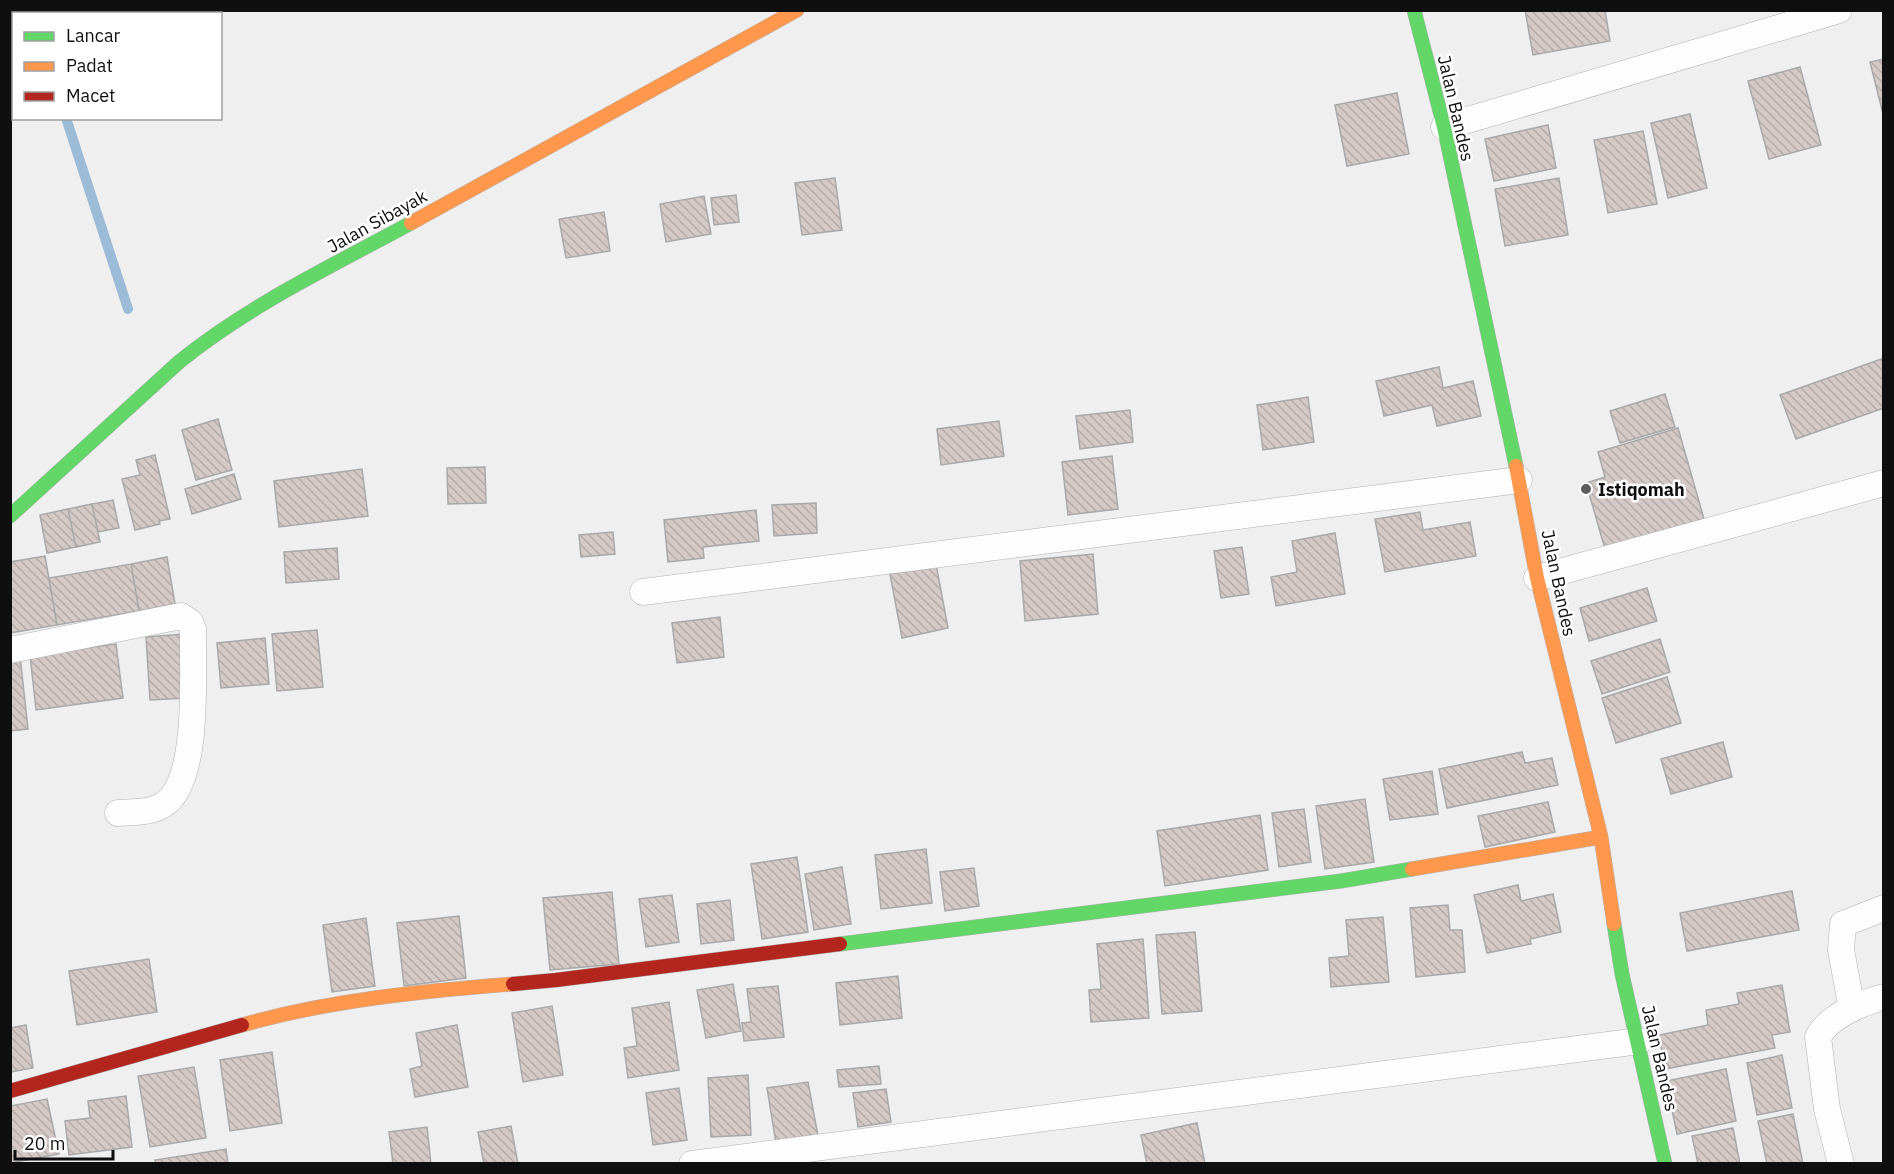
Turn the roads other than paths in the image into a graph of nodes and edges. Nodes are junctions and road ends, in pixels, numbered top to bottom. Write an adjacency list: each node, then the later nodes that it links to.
1 (797, 10): 7 (street, Jalan Sibayak)
2 (1414, 10): 4 (street, Jalan Bandes)
3 (1839, 10): 4 (street)
4 (1443, 127): 5 (street, Jalan Bandes)
5 (1519, 480): 8 (street, Jalan Bandes); 9 (street)
6 (1884, 483): 8 (street)
7 (10, 516)
8 (1538, 578): 12 (street, Jalan Bandes)
9 (643, 592)
10 (10, 650): 11 (street)
11 (118, 813)
12 (1600, 837): 16 (street, Jalan Bandes); 17 (street)
13 (1884, 908): 15 (street)
14 (1884, 997): 15 (street)
15 (1852, 1009): 20 (street)
16 (1639, 1041): 18 (street); 19 (street, Jalan Bandes)
17 (10, 1091)
18 (692, 1164)
19 (1665, 1164)
20 (1841, 1164)

